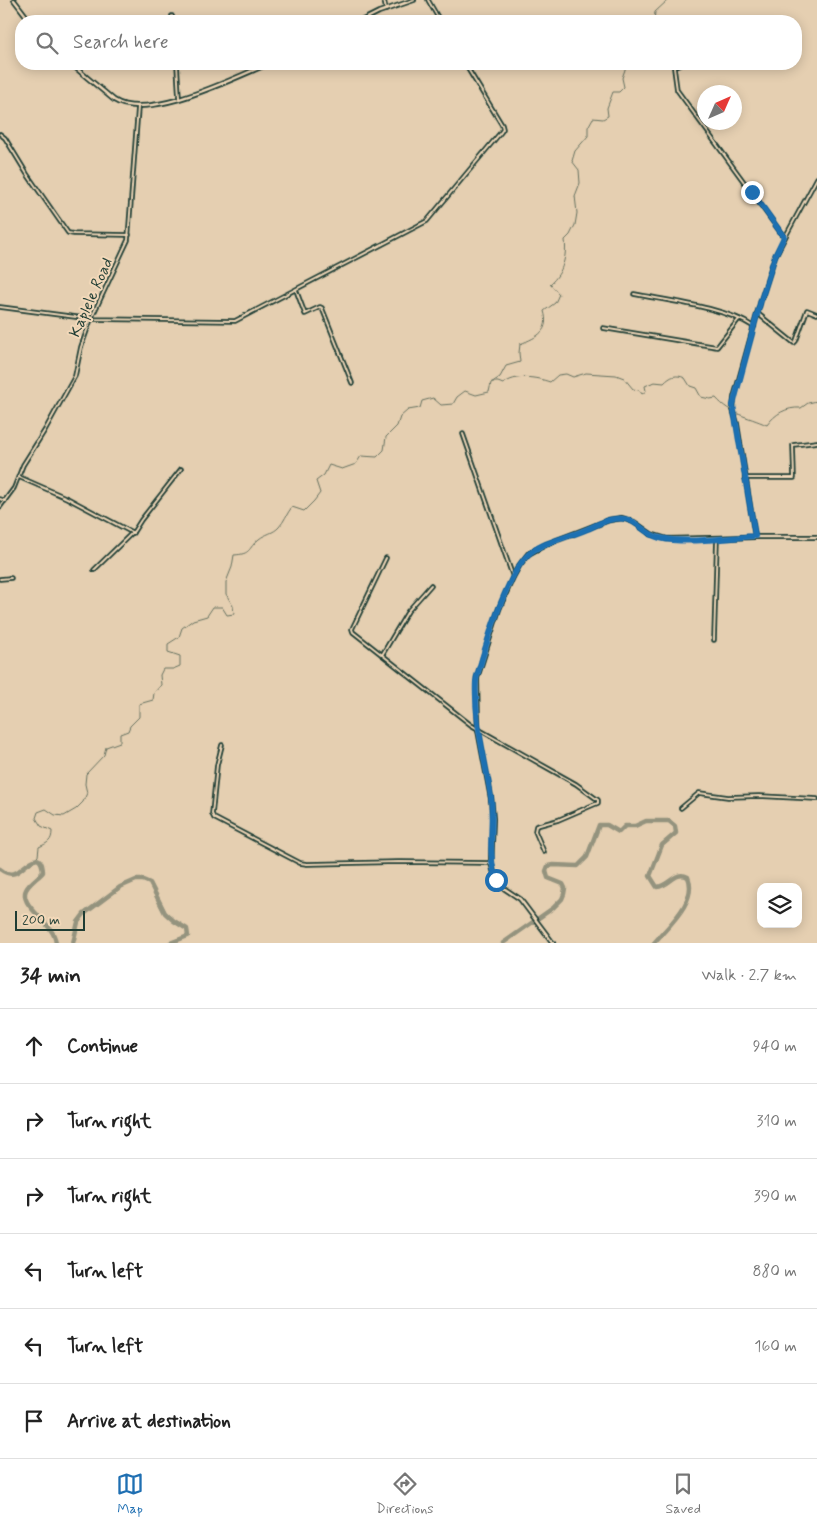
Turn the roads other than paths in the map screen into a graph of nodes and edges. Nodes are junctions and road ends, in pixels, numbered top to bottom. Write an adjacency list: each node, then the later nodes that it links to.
1 (14, 0): 6 (street)
2 (384, 0): 5 (street)
3 (414, 0): 5 (street)
4 (428, 0): 8 (street)
5 (386, 10): 7 (street)
6 (25, 15)
7 (375, 15)
8 (437, 15)
9 (78, 70): 15 (street)
10 (177, 70): 14 (street)
11 (254, 70): 14 (street)
12 (469, 70): 20 (street)
13 (674, 70): 19 (street)
14 (179, 98): 15 (street)
15 (138, 107): 18 (street, Kaplele Road)
16 (0, 134): 18 (street)
17 (817, 178): 19 (street)
18 (129, 235): 26 (street, Kaplele Road)
19 (784, 237): 23 (street)
20 (296, 290): 26 (street); 29 (street)
21 (634, 294): 25 (street)
22 (0, 307): 26 (street)
23 (757, 313): 24 (street); 27 (street)
24 (817, 314)
25 (739, 318): 27 (street); 28 (street)
26 (91, 319): 33 (street, Kaplele Road)
27 (754, 327): 34 (street)
28 (603, 328)
29 (352, 384)
30 (463, 434): 44 (street)
31 (817, 442): 34 (street)
32 (181, 468): 38 (street)
33 (18, 477): 36 (street, Kaplele Road); 38 (street)
34 (745, 478): 39 (street)
35 (0, 499): 36 (street)
36 (5, 501): 37 (street, Kaplele Road)
37 (0, 507)
38 (133, 533): 43 (street)
39 (755, 536): 40 (street); 41 (street)
40 (817, 537)
41 (717, 538): 44 (street); 48 (street)
42 (386, 558): 49 (street)
43 (94, 570)
44 (513, 577): 50 (street)
45 (11, 578): 46 (street)
46 (0, 579)
47 (431, 585): 49 (street)
48 (714, 640)
49 (382, 655): 50 (street)
50 (478, 730): 54 (street); 55 (street)
51 (222, 745): 55 (street)
52 (817, 799): 53 (street)
53 (681, 808)
54 (544, 852)
55 (491, 863): 56 (street)
56 (553, 943)

